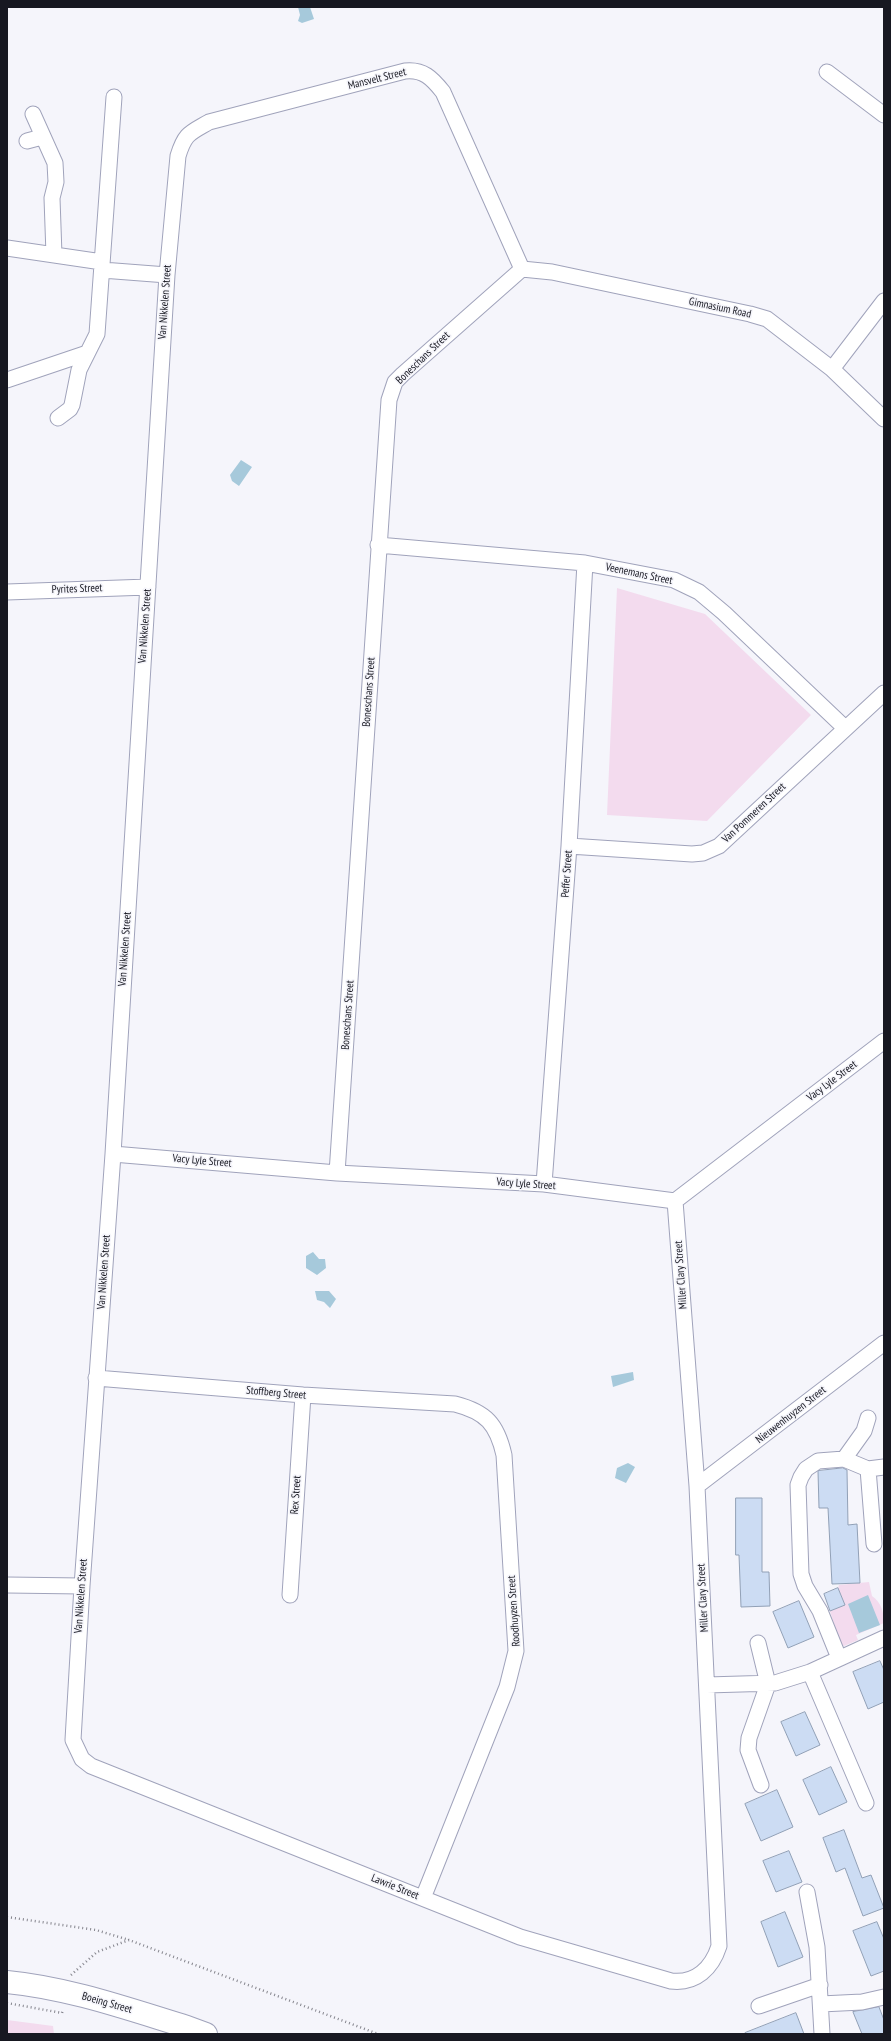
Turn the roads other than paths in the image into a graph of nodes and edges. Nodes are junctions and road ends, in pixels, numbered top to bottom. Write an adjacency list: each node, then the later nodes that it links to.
1 (827, 72): 4 (street)
2 (114, 96): 10 (street)
3 (33, 114): 6 (street)
4 (884, 115)
5 (209, 122): 11 (street, Mansvelt Street); 12 (street, Van Nikkelen Street)
6 (42, 137): 7 (street); 9 (street)
7 (27, 141)
8 (7, 248): 9 (street)
9 (54, 255): 10 (street)
10 (102, 266): 12 (street); 14 (street)
11 (522, 269): 15 (street, Gimnasium Road); 19 (street, Boneschans Street)
12 (167, 275): 21 (street, Van Nikkelen Street)
13 (884, 301): 15 (street)
14 (87, 353): 16 (street); 17 (street)
15 (832, 369): 18 (street, Gimnasium Road)
16 (7, 380)
17 (58, 418)
18 (884, 419)
19 (378, 545): 20 (street, Veenemans Street); 28 (street, Boneschans Street)
20 (585, 563): 24 (street, Veenemans Street); 25 (street, Peffer Street)
21 (148, 587): 22 (street, Pyrites Street); 27 (street, Van Nikkelen Street)
22 (7, 592)
23 (884, 693): 24 (street, Van Pommeren Street)
24 (845, 728): 25 (street, Van Pommeren Street)
25 (569, 846): 29 (street, Peffer Street)
26 (884, 1040): 30 (street, Vacy Lyle Street)
27 (113, 1154): 28 (street, Vacy Lyle Street); 32 (street, Van Nikkelen Street)
28 (337, 1173): 29 (street, Vacy Lyle Street)
29 (544, 1184): 30 (street, Vacy Lyle Street)
30 (675, 1201): 39 (street, Miller Clary Street)
31 (884, 1343): 39 (street, Nieuwenhuyzen Street)
32 (96, 1378): 33 (street, Stoffberg Street); 42 (street, Van Nikkelen Street)
33 (303, 1396): 34 (street, Stoffberg Street); 43 (street, Rex Street)
34 (455, 1404): 54 (street, Roodhuyzen Street)
35 (868, 1418): 36 (street)
36 (844, 1459): 38 (street); 46 (street)
37 (884, 1467): 38 (street)
38 (868, 1469): 40 (street)
39 (697, 1486): 48 (street, Miller Clary Street)
40 (874, 1544)
41 (7, 1584): 42 (street)
42 (82, 1586): 50 (street, Van Nikkelen Street)
43 (290, 1595)
44 (884, 1638): 46 (street)
45 (758, 1644): 49 (street)
46 (839, 1658): 47 (street)
47 (810, 1672): 49 (street); 52 (street)
48 (707, 1684): 49 (street); 55 (street, Miller Clary Street)
49 (768, 1684): 51 (street)
50 (108, 1773): 54 (street, Lawrie Street)
51 (761, 1785)
52 (866, 1803)
53 (807, 1892): 57 (street)
54 (423, 1898): 55 (street, Lawrie Street)
55 (687, 1981)
56 (7, 1982): 59 (main road, Boeing Street)
57 (820, 1985): 61 (street); 62 (street)
58 (7, 1992): 59 (main road, Boeing Street)
59 (67, 1996): 63 (main road, Boeing Street); 64 (main road, Boeing Street)
60 (884, 1997): 61 (street)
61 (821, 2004): 65 (street)
62 (759, 2006)
63 (189, 2034)
64 (206, 2034)
65 (822, 2034)

